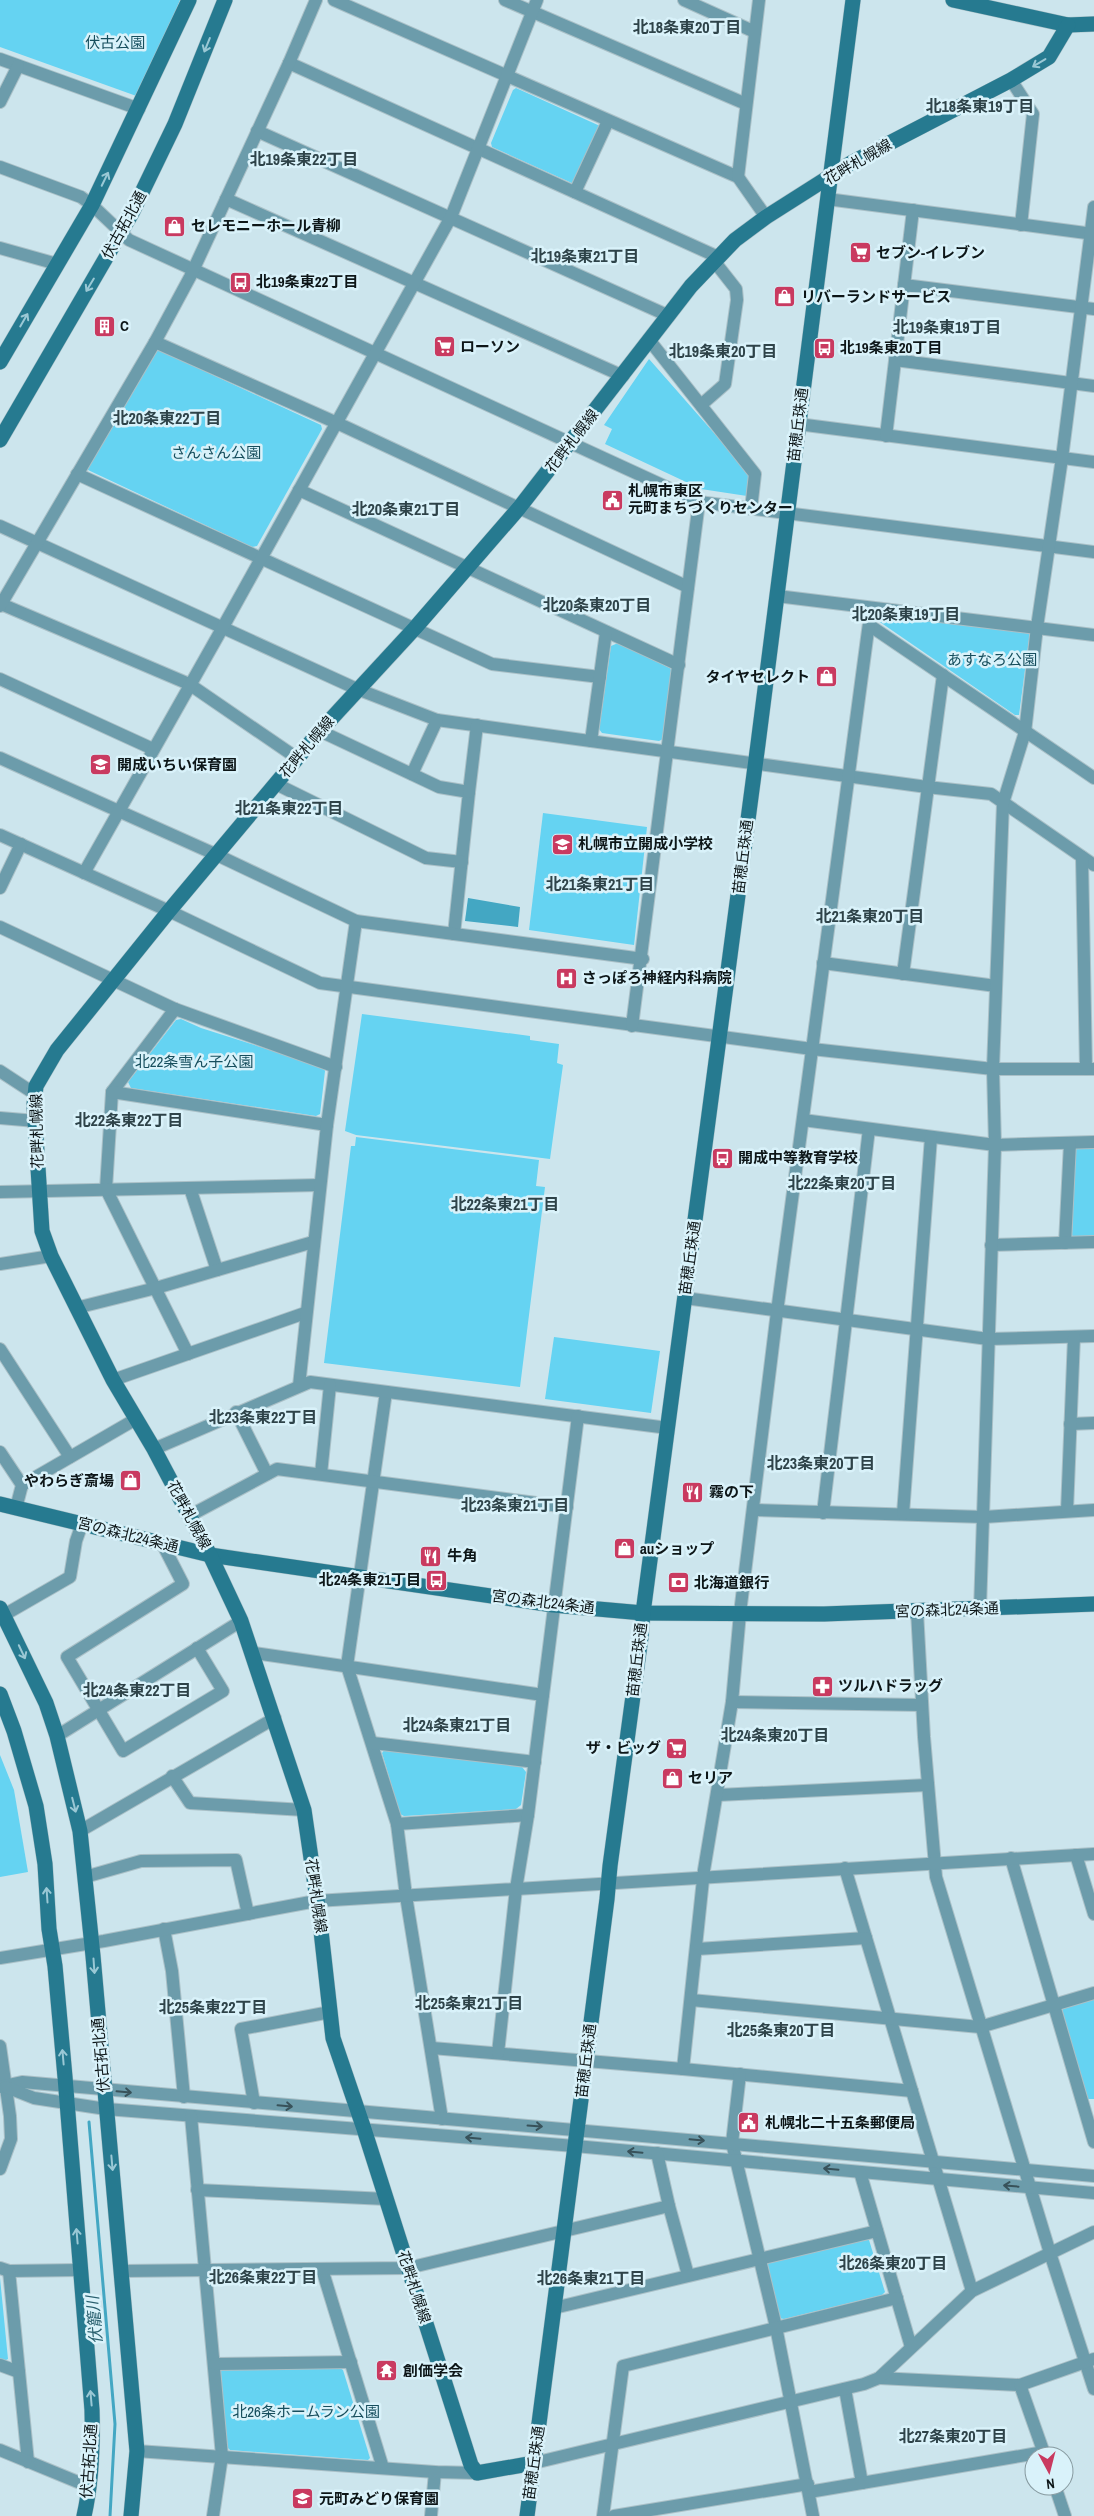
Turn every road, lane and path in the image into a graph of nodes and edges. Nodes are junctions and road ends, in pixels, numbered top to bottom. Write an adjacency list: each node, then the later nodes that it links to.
1 (189, 0): 21 (street)
2 (225, 0): 38 (street, 伏古拓北通, one-way to 38)
3 (316, 0): 15 (street)
4 (334, 0): 17 (street)
5 (505, 0): 10 (street)
6 (684, 0): 13 (street)
7 (759, 0): 13 (street)
8 (853, 0): 26 (street, 苗穂丘珠通)
9 (953, 0): 12 (street)
10 (535, 6): 17 (street); 20 (street)
11 (1094, 24): 12 (street)
12 (1068, 25): 18 (street, 花畔札幌線, one-way to 18)
13 (755, 32): 20 (street)
14 (0, 59): 16 (street)
15 (289, 63): 23 (street); 24 (street)
16 (18, 66): 19 (street); 21 (street)
17 (506, 77): 22 (street); 24 (street)
18 (1010, 80): 26 (street, 花畔札幌線); 36 (street)
19 (0, 102)
20 (746, 104): 27 (street)
21 (139, 109): 31 (street, one-way to 21)
22 (608, 121): 27 (street); 28 (street)
23 (257, 131): 29 (street); 34 (street)
24 (478, 149): 28 (street); 34 (street)
25 (0, 167): 31 (street)
26 (831, 176): 30 (street, 苗穂丘珠通); 35 (street, 花畔札幌線)
27 (738, 177): 35 (street)
28 (575, 192): 40 (street)
29 (226, 199): 42 (street); 43 (street)
30 (827, 199): 33 (street); 58 (street, 苗穂丘珠通)
31 (92, 205): 38 (street); 41 (street)
32 (1094, 207): 37 (street)
33 (913, 210): 36 (street); 44 (street)
34 (451, 217): 43 (street); 47 (street)
35 (766, 217): 40 (street, 花畔札幌線)
36 (1021, 226): 37 (street)
37 (1092, 233): 45 (street)
38 (120, 234): 42 (street); 60 (street, 伏古拓北通, one-way to 60)
39 (0, 248): 41 (street)
40 (716, 259): 47 (street, 花畔札幌線); 56 (street)
41 (57, 264): 52 (street, one-way to 41)
42 (194, 269): 49 (street); 50 (street)
43 (415, 282): 50 (street); 53 (street)
44 (904, 285): 45 (street); 51 (street)
45 (1080, 307): 46 (street); 54 (street)
46 (1094, 309)
47 (669, 316): 48 (street, 花畔札幌線)
48 (650, 341): 53 (street, 花畔札幌線); 56 (street)
49 (155, 342): 57 (street); 64 (street)
50 (376, 353): 57 (street); 61 (street)
51 (895, 360): 54 (street); 59 (street)
52 (0, 362)
53 (623, 376): 61 (street, 花畔札幌線)
54 (1071, 383): 55 (street); 62 (street)
55 (1094, 386)
56 (701, 405): 68 (street)
57 (337, 423): 65 (street); 67 (street)
58 (798, 424): 59 (street); 69 (street, 苗穂丘珠通)
59 (886, 436): 62 (street)
60 (0, 440)
61 (570, 443): 66 (street); 67 (street, 花畔札幌線)
62 (1062, 458): 63 (street); 72 (street)
63 (1094, 462)
64 (77, 474): 71 (street); 74 (street)
65 (299, 490): 74 (street); 75 (street)
66 (699, 502): 68 (street); 76 (street)
67 (519, 508): 75 (street, 花畔札幌線); 76 (street)
68 (751, 509): 69 (street)
69 (787, 514): 72 (street); 77 (street, 苗穂丘珠通)
70 (0, 526): 71 (street)
71 (36, 542): 78 (street); 81 (street)
72 (1048, 546): 73 (street); 82 (street)
73 (1094, 552)
74 (261, 559): 81 (street); 83 (street)
75 (468, 568): 83 (street, 花畔札幌線); 84 (street)
76 (688, 587): 86 (street)
77 (777, 596): 79 (street); 101 (street, 苗穂丘珠通)
78 (0, 605): 90 (street)
79 (871, 608): 80 (street); 82 (street)
80 (869, 625): 87 (street); 103 (street)
81 (224, 627): 90 (street); 91 (street)
82 (1037, 627): 85 (street); 95 (street)
83 (415, 628): 88 (street); 91 (street, 花畔札幌線)
84 (606, 632): 86 (street); 88 (street)
85 (1094, 635)
86 (679, 665): 98 (street)
87 (943, 675): 95 (street); 106 (street)
88 (600, 677): 96 (street)
89 (0, 679): 97 (street)
90 (189, 684): 97 (street); 100 (street)
91 (357, 689): 92 (street); 94 (street, 花畔札幌線)
92 (437, 720): 93 (street); 102 (street)
93 (478, 725): 96 (street); 107 (street)
94 (320, 731): 100 (street, 花畔札幌線); 102 (street)
95 (1025, 732): 104 (street); 108 (street)
96 (591, 741): 98 (street)
97 (153, 749): 109 (street)
98 (668, 752): 101 (street); 122 (street)
99 (0, 758): 109 (street)
100 (297, 758): 105 (street, 花畔札幌線)
101 (755, 764): 103 (street); 130 (street, 苗穂丘珠通)
102 (412, 774): 107 (street)
103 (848, 776): 106 (street); 123 (street)
104 (1094, 778)
105 (276, 784): 112 (street, 花畔札幌線); 114 (street)
106 (927, 787): 108 (street); 124 (street)
107 (469, 792): 114 (street)
108 (1003, 803): 113 (street); 126 (street)
109 (119, 811): 112 (street); 116 (street)
110 (0, 835): 111 (street)
111 (21, 844): 116 (street); 117 (street)
112 (217, 855): 118 (street, 花畔札幌線); 119 (street)
113 (1082, 857): 115 (street); 134 (street)
114 (462, 862): 121 (street)
115 (1094, 865)
116 (84, 873): 118 (street)
117 (0, 888)
118 (169, 911): 125 (street, 花畔札幌線); 127 (street)
119 (356, 921): 121 (street); 127 (street)
120 (0, 927): 125 (street)
121 (454, 934): 122 (street)
122 (643, 959): 129 (street)
123 (823, 963): 124 (street); 131 (street)
124 (903, 974): 126 (street)
125 (114, 980): 128 (street); 137 (street, 花畔札幌線)
126 (996, 986): 133 (street)
127 (346, 988): 129 (street); 132 (street)
128 (176, 1009): 132 (street); 136 (street)
129 (632, 1026): 130 (street)
130 (720, 1037): 131 (street); 160 (street, 苗穂丘珠通)
131 (812, 1049): 133 (street); 139 (street)
132 (336, 1067): 141 (street)
133 (993, 1069): 134 (street); 146 (street)
134 (1090, 1069)
135 (0, 1071): 137 (street)
136 (112, 1092): 141 (street); 149 (street)
137 (35, 1094): 140 (street, 花畔札幌線)
138 (0, 1118): 140 (street)
139 (804, 1120): 142 (street); 162 (street)
140 (36, 1121): 150 (street, 花畔札幌線)
141 (327, 1125): 147 (street)
142 (869, 1129): 143 (street); 164 (street)
143 (931, 1137): 146 (street); 165 (street)
144 (1094, 1142): 145 (street)
145 (1070, 1143): 146 (street); 154 (street)
146 (995, 1145): 155 (street)
147 (320, 1185): 148 (street); 152 (street)
148 (190, 1188): 149 (street); 158 (street)
149 (106, 1189): 150 (street); 159 (street)
150 (38, 1190): 151 (street); 156 (street, 花畔札幌線)
151 (0, 1192)
152 (313, 1242): 158 (street); 163 (street)
153 (1094, 1242): 154 (street)
154 (1066, 1243): 155 (street)
155 (991, 1245): 168 (street)
156 (50, 1256): 157 (street); 161 (street, 花畔札幌線)
157 (0, 1264)
158 (218, 1270): 159 (street)
159 (156, 1288): 161 (street); 170 (street)
160 (684, 1298): 162 (street); 180 (street, 苗穂丘珠通)
161 (76, 1308): 171 (street, 花畔札幌線)
162 (778, 1312): 164 (street); 191 (street)
163 (305, 1313): 170 (street); 173 (street)
164 (847, 1321): 165 (street); 194 (street)
165 (917, 1330): 168 (street); 195 (street)
166 (1094, 1336): 167 (street)
167 (1074, 1337): 168 (street); 179 (street)
168 (988, 1339): 197 (street)
169 (0, 1349): 183 (street)
170 (188, 1354): 171 (street)
171 (113, 1380): 177 (street, 花畔札幌線)
172 (330, 1385): 173 (street); 174 (street); 185 (street)
173 (299, 1386): 175 (street)
174 (386, 1392): 176 (street); 186 (street)
175 (236, 1412): 181 (street); 184 (street)
176 (578, 1416): 180 (street); 189 (street)
177 (136, 1419): 181 (street, 花畔札幌線); 183 (street)
178 (1094, 1423): 179 (street)
179 (1070, 1424): 193 (street)
180 (668, 1428): 207 (street, 苗穂丘珠通)
181 (154, 1449): 196 (street, 花畔札幌線)
182 (0, 1452): 187 (street)
183 (70, 1457): 187 (street)
184 (268, 1474): 185 (street); 196 (street)
185 (321, 1474): 186 (street)
186 (372, 1482): 189 (street); 201 (street)
187 (22, 1485): 190 (street)
188 (0, 1504): 190 (street, 宮の森北24条通)
189 (567, 1507): 203 (street)
190 (16, 1508): 198 (street, 宮の森北24条通)
191 (753, 1510): 194 (street); 208 (street)
192 (1094, 1510): 193 (street)
193 (1067, 1511): 197 (street)
194 (823, 1512): 195 (street)
195 (903, 1514): 197 (street)
196 (189, 1516): 200 (street, 花畔札幌線)
197 (984, 1516): 204 (street)
198 (82, 1524): 199 (street, 宮の森北24条通); 206 (street)
199 (163, 1545): 200 (street, 宮の森北24条通); 217 (street)
200 (210, 1554): 201 (street, 宮の森北24条通); 209 (street, 花畔札幌線)
201 (361, 1578): 203 (street, 宮の森北24条通); 212 (street)
202 (1094, 1604): 204 (street, 宮の森北24条通)
203 (553, 1605): 207 (street, 宮の森北24条通); 214 (street)
204 (980, 1610): 205 (street, 宮の森北24条通)
205 (917, 1611): 208 (street, 宮の森北24条通); 216 (street)
206 (2, 1612): 219 (street, 伏古拓北通, one-way to 219)
207 (642, 1613): 208 (street, 宮の森北24条通); 236 (street, 苗穂丘珠通)
208 (740, 1613): 215 (street)
209 (241, 1621): 210 (street); 211 (street, 花畔札幌線)
210 (197, 1648): 217 (street); 217 (street)
211 (254, 1653): 212 (street); 218 (street, 花畔札幌線)
212 (347, 1666): 214 (street); 220 (street)
213 (0, 1694): 246 (street, 伏古拓北通, one-way to 213)
214 (544, 1695): 221 (street)
215 (732, 1702): 216 (street); 224 (street)
216 (922, 1704): 223 (street)
217 (97, 1712): 219 (street)
218 (275, 1718): 222 (street); 225 (street, 花畔札幌線)
219 (57, 1736): 228 (street, 伏古拓北通, one-way to 228)
220 (373, 1742): 221 (street); 227 (street)
221 (535, 1762): 226 (street)
222 (172, 1776): 225 (street); 228 (street)
223 (928, 1785): 224 (street); 232 (street)
224 (718, 1795): 235 (street)
225 (304, 1810): 239 (street, 花畔札幌線)
226 (528, 1815): 227 (street); 237 (street)
227 (397, 1824): 238 (street)
228 (80, 1831): 234 (street, 伏古拓北通)
229 (1076, 1854): 230 (street); 231 (street); 241 (street)
230 (1094, 1854)
231 (1011, 1858): 232 (street); 250 (street)
232 (934, 1862): 233 (street); 253 (street)
233 (846, 1868): 235 (street); 243 (street)
234 (85, 1877): 240 (street); 244 (street, 伏古拓北通)
235 (703, 1878): 236 (street); 245 (street)
236 (607, 1884): 237 (street); 257 (street, 苗穂丘珠通)
237 (516, 1889): 238 (street); 256 (street)
238 (406, 1896): 239 (street); 255 (street)
239 (316, 1901): 240 (street); 251 (street, 花畔札幌線)
240 (248, 1914): 242 (street)
241 (1094, 1914)
242 (164, 1929): 244 (street); 264 (street)
243 (866, 1938): 245 (street); 252 (street)
244 (92, 1943): 246 (street); 262 (street, 伏古拓北通, one-way to 262)
245 (696, 1949): 249 (street)
246 (52, 1950): 247 (street); 260 (street, 伏古拓北通, one-way to 246)
247 (0, 1958)
248 (1094, 1993): 250 (street)
249 (691, 2000): 252 (street); 258 (street)
250 (1053, 2006): 253 (street); 267 (street)
251 (330, 2012): 265 (street); 269 (street, 花畔札幌線)
252 (890, 2018): 253 (street); 263 (street)
253 (980, 2027): 281 (street)
254 (0, 2046): 261 (street)
255 (432, 2048): 256 (street); 271 (street)
256 (498, 2053): 257 (street)
257 (586, 2060): 258 (street); 273 (street, 苗穂丘珠通)
258 (683, 2069): 259 (street)
259 (740, 2074): 263 (street); 275 (street)
260 (66, 2086): 261 (street); 262 (street); 266 (street, 伏古拓北通)
261 (3, 2087): 266 (street); 280 (street)
262 (104, 2090): 264 (street, one-way to 264); 268 (street, 伏古拓北通)
263 (912, 2091): 279 (street)
264 (184, 2097): 265 (street)
265 (254, 2103): 269 (street, one-way to 269)
266 (66, 2104): 268 (street); 298 (street, 伏古拓北通, one-way to 266)
267 (1089, 2107): 274 (street)
268 (106, 2109): 270 (street); 299 (street, 伏古拓北通, one-way to 299)
269 (359, 2113): 271 (street); 272 (street, 花畔札幌線)
270 (191, 2116): 272 (street); 286 (street)
271 (442, 2119): 273 (street, one-way to 273)
272 (364, 2129): 276 (street, one-way to 272); 288 (street, 花畔札幌線)
273 (577, 2129): 275 (street, one-way to 275); 276 (street, 苗穂丘珠通)
274 (1094, 2142)
275 (732, 2143): 278 (street); 279 (street)
276 (575, 2146): 277 (street, one-way to 276); 291 (street, 苗穂丘珠通)
277 (657, 2154): 278 (street); 289 (street)
278 (736, 2161): 282 (street, one-way to 278); 294 (street)
279 (932, 2161): 281 (street); 284 (street)
280 (0, 2169)
281 (1025, 2170): 283 (street); 285 (street)
282 (860, 2172): 284 (street); 290 (street)
283 (1094, 2176)
284 (939, 2180): 285 (street, one-way to 284); 302 (street)
285 (1030, 2188): 287 (street); 293 (street)
286 (198, 2190): 288 (street); 300 (street)
287 (1094, 2193)
288 (386, 2199): 295 (street, 花畔札幌線)
289 (668, 2206): 291 (street); 301 (street)
290 (878, 2231): 294 (street); 303 (street)
291 (564, 2232): 295 (street); 304 (street, 苗穂丘珠通)
292 (1094, 2232): 293 (street)
293 (1050, 2253): 302 (street); 307 (street)
294 (760, 2258): 301 (street); 305 (street)
295 (408, 2268): 296 (street); 327 (street, 花畔札幌線)
296 (322, 2269): 300 (street); 308 (street)
297 (4, 2270): 298 (street); 311 (street)
298 (79, 2270): 329 (street, 伏古拓北通, one-way to 298)
299 (121, 2270): 300 (street); 320 (street, 伏古拓北通)
300 (205, 2270): 309 (street)
301 (688, 2275): 304 (street)
302 (972, 2291): 306 (street)
303 (897, 2298): 305 (street); 306 (street)
304 (554, 2308): 324 (street, 苗穂丘珠通)
305 (776, 2327): 316 (street); 317 (street)
306 (911, 2347): 312 (street)
307 (1090, 2361): 313 (street); 314 (street)
308 (350, 2362): 309 (street); 325 (street)
309 (215, 2364): 321 (street)
310 (0, 2365): 311 (street)
311 (19, 2372): 323 (street)
312 (879, 2378): 313 (street); 315 (street)
313 (1020, 2385): 318 (street)
314 (1094, 2388)
315 (845, 2389): 316 (street); 328 (street)
316 (792, 2403): 317 (street); 330 (street)
317 (612, 2445): 324 (street); 337 (street)
318 (1041, 2446)
319 (0, 2450): 323 (street)
320 (136, 2451): 321 (street); 333 (street, 伏古拓北通)
321 (222, 2456): 325 (street); 334 (street)
322 (1024, 2457): 328 (street)
323 (28, 2462): 329 (street)
324 (534, 2463): 327 (street); 336 (street, 苗穂丘珠通)
325 (383, 2468): 326 (street)
326 (435, 2472): 327 (street); 335 (street)
327 (477, 2473)
328 (862, 2483): 330 (street)
329 (90, 2487): 332 (street, 伏古拓北通)
330 (808, 2488): 338 (street); 339 (street)
331 (1058, 2496): 340 (street)
332 (84, 2516)
333 (131, 2516)
334 (213, 2516)
335 (431, 2516)
336 (526, 2516)
337 (603, 2516)
338 (614, 2516)
339 (813, 2516)
340 (1065, 2516)

